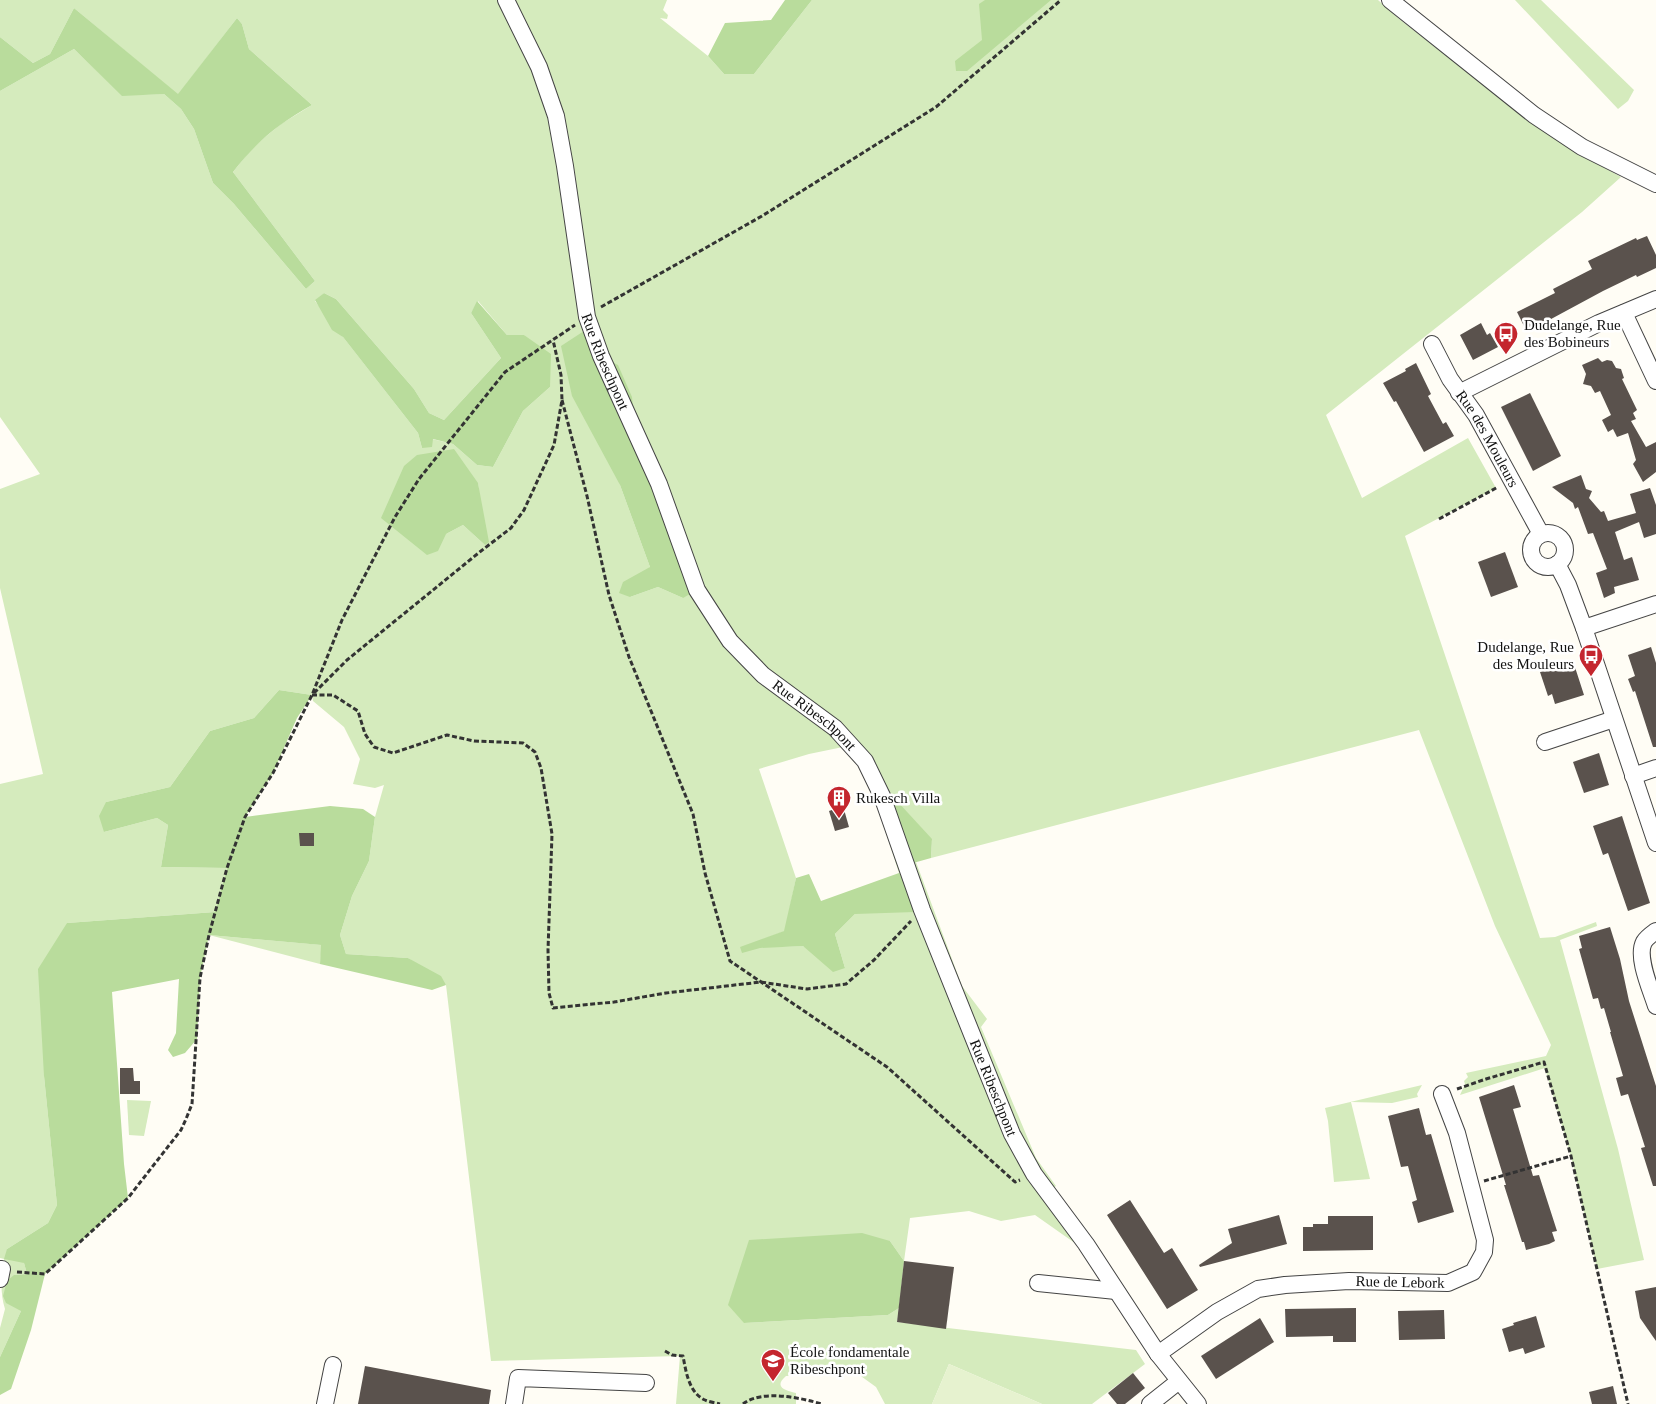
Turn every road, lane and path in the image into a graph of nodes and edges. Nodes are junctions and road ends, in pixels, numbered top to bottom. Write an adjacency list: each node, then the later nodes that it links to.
1 (506, 0): 7 (street, Rue Ribeschpont)
2 (1060, 0): 7 (path)
3 (1390, 0): 4 (street)
4 (1656, 184)
5 (1656, 299): 6 (street)
6 (1624, 313): 10 (street); 11 (street)
7 (587, 317): 8 (path); 25 (street, Rue Ribeschpont)
8 (553, 340): 12 (path); 19 (path)
9 (1432, 344): 11 (street, Rue des Mouleurs)
10 (1656, 381)
11 (1459, 393): 13 (street, Rue des Mouleurs)
12 (562, 400): 19 (path); 27 (path)
13 (1511, 480): 14 (path); 15 (street, Rue des Mouleurs)
14 (1439, 519)
15 (1541, 534): 16 (street); 16 (street)
16 (1557, 564): 18 (street)
17 (1656, 604): 18 (street)
18 (1584, 628): 20 (street)
19 (312, 695): 27 (path); 33 (path)
20 (1614, 718): 21 (street); 23 (street)
21 (1545, 742)
22 (1656, 768): 23 (street)
23 (1633, 776): 24 (street)
24 (1656, 843)
25 (922, 910): 27 (path); 35 (street, Rue Ribeschpont)
26 (1656, 931): 28 (street)
27 (761, 982): 31 (path)
28 (1656, 1006)
29 (1442, 1094): 30 (path); 32 (street, Rue de Lebork)
30 (1571, 1156): 32 (path); 50 (path)
31 (1015, 1182)
32 (1471, 1185): 37 (street, Rue de Lebork)
33 (1, 1272)
34 (1038, 1283): 35 (street)
35 (1116, 1291): 37 (street, Rue Ribeschpont)
36 (665, 1351): 44 (path)
37 (1158, 1354): 39 (street, Rue Ribeschpont)
38 (333, 1365): 42 (street)
39 (1179, 1381): 48 (street); 49 (street, Rue Ribeschpont)
40 (646, 1383): 43 (street)
41 (803, 1399): 45 (path); 46 (path); 47 (path)
42 (325, 1404)
43 (514, 1404)
44 (720, 1404)
45 (743, 1404)
46 (802, 1404)
47 (822, 1404)
48 (1150, 1404)
49 (1198, 1404)
50 (1628, 1404)

